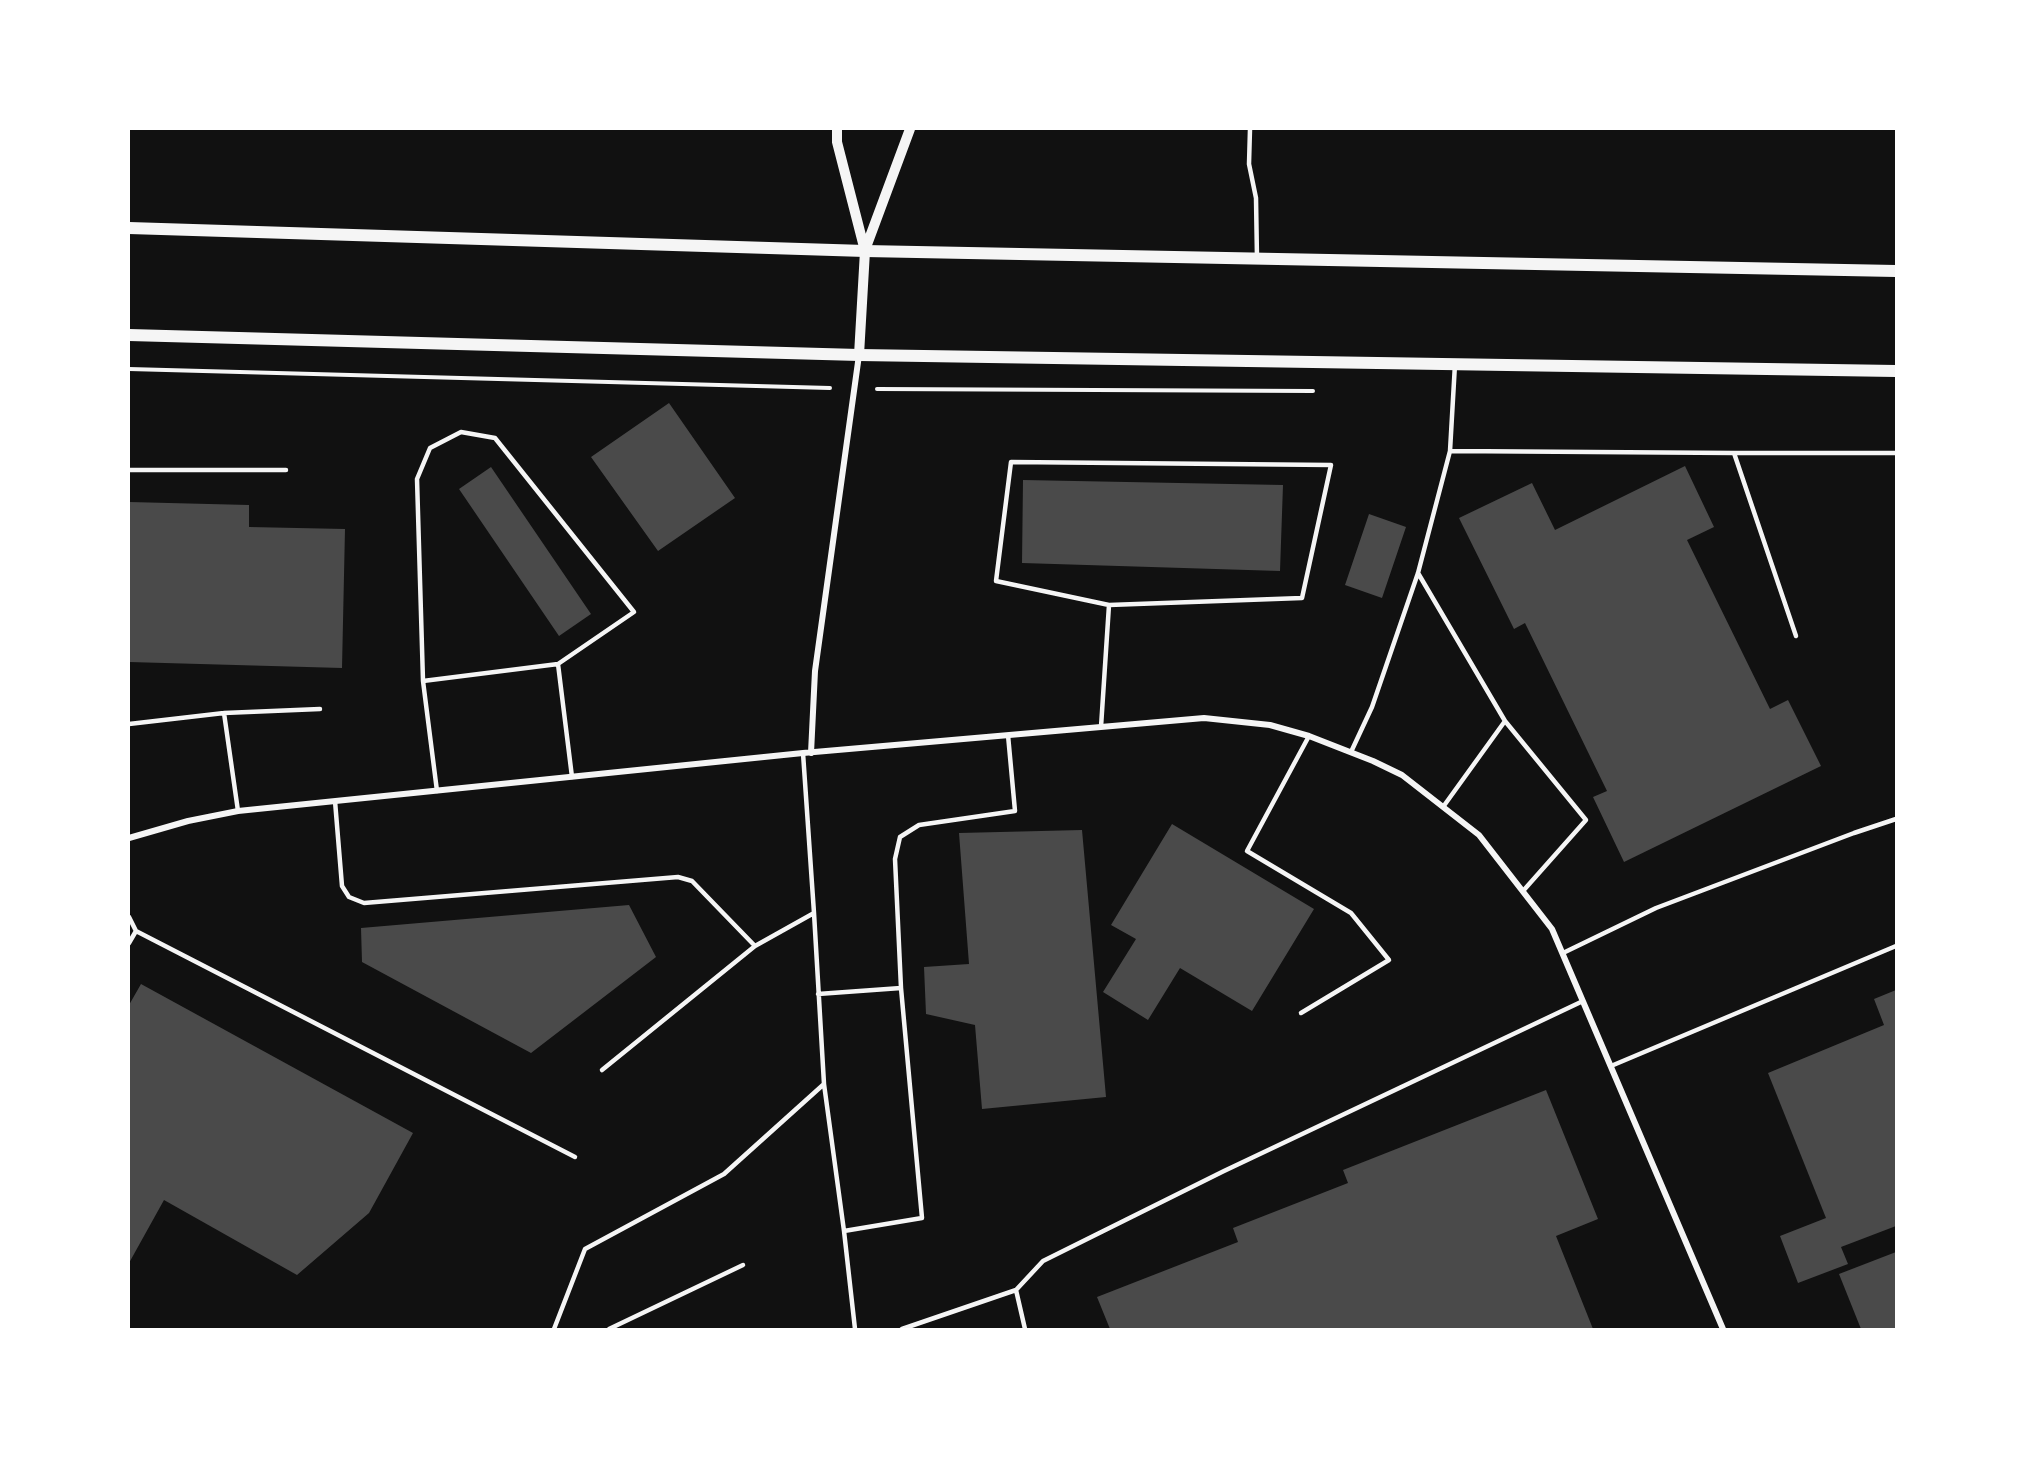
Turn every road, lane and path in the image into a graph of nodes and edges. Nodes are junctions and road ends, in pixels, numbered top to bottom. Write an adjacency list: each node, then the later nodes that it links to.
1 (837, 129): 5 (street)
2 (910, 129): 5 (street)
3 (1250, 129): 6 (lane)
4 (129, 228): 5 (main road)
5 (865, 251): 6 (main road); 9 (street)
6 (1257, 259): 7 (main road)
7 (1896, 271)
8 (129, 335): 9 (main road)
9 (860, 355): 10 (main road); 13 (street)
10 (1455, 364): 12 (main road); 15 (lane)
11 (129, 369): 13 (path)
12 (1896, 371)
13 (854, 389): 14 (path); 34 (street)
14 (1315, 391)
15 (1450, 451): 16 (lane); 20 (lane)
16 (1734, 453): 17 (lane); 22 (lane)
17 (1896, 453)
18 (129, 470): 19 (lane)
19 (286, 470)
20 (1418, 573): 27 (lane); 32 (lane)
21 (1109, 605): 21 (lane); 29 (lane)
22 (1796, 636)
23 (558, 664): 24 (lane); 24 (lane); 35 (lane)
24 (423, 681): 36 (lane)
25 (320, 709): 26 (lane)
26 (224, 713): 28 (lane); 39 (lane)
27 (1505, 721): 38 (lane); 42 (lane)
28 (129, 724)
29 (1101, 727): 30 (street); 31 (street)
30 (1008, 735): 34 (street); 50 (lane)
31 (1309, 736): 32 (street); 53 (lane)
32 (1351, 752): 38 (street)
33 (803, 753): 34 (street); 35 (street); 43 (lane)
34 (811, 753)
35 (572, 777): 36 (street)
36 (437, 791): 37 (street)
37 (335, 801): 39 (street); 47 (lane)
38 (1443, 807): 42 (street)
39 (238, 811): 41 (street)
40 (1896, 819): 49 (lane)
41 (129, 838)
42 (1523, 891): 49 (street)
43 (814, 913): 47 (lane); 51 (lane)
44 (129, 917): 45 (lane)
45 (135, 931): 46 (lane); 57 (lane)
46 (129, 943)
47 (755, 946): 55 (lane)
48 (1896, 946): 54 (lane)
49 (1563, 953): 52 (street)
50 (901, 988): 51 (lane); 58 (lane)
51 (818, 994): 56 (lane)
52 (1583, 1001): 54 (street); 60 (lane)
53 (1301, 1013)
54 (1611, 1066): 66 (street)
55 (602, 1070)
56 (824, 1084): 58 (lane); 61 (lane)
57 (575, 1157)
58 (844, 1231): 63 (lane)
59 (743, 1265): 62 (lane)
60 (1016, 1290): 64 (lane); 65 (lane)
61 (554, 1329)
62 (609, 1329)
63 (855, 1329)
64 (902, 1329)
65 (1025, 1329)
66 (1723, 1329)

